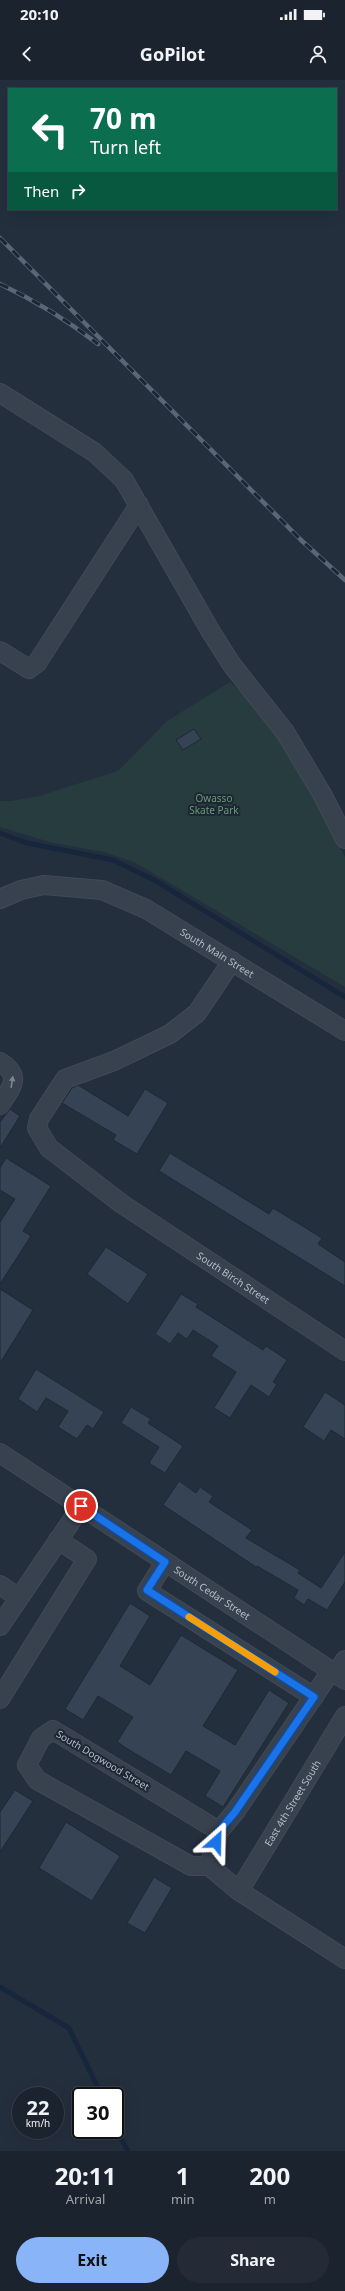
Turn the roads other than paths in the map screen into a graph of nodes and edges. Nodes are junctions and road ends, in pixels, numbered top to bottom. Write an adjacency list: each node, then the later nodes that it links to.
1 (0, 393): 2 (street)
2 (139, 505): 3 (street); 4 (street)
3 (0, 651)
4 (345, 839)
5 (0, 899): 6 (street, South Main Street)
6 (232, 961): 7 (street, South Main Street); 10 (street, South Birch Street)
7 (345, 1031)
8 (0, 1062): 9 (street, one-way to 8)
9 (0, 1105)
10 (345, 1351)
11 (0, 1453): 12 (street, South Cedar Street)
12 (81, 1506): 13 (street); 14 (street, South Cedar Street)
13 (58, 1540): 16 (street); 20 (street)
14 (165, 1562): 18 (street, South Cedar Street); 19 (street)
15 (0, 1585): 16 (street)
16 (18, 1597): 17 (street)
17 (0, 1626)
18 (339, 1671): 19 (street)
19 (314, 1697): 22 (street)
20 (0, 1699)
21 (345, 1716): 24 (street, East 4th Street South)
22 (219, 1831): 23 (street); 23 (street, South Dogwood Street)
23 (209, 1866): 24 (street)
24 (239, 1891): 25 (street)
25 (343, 1952)

